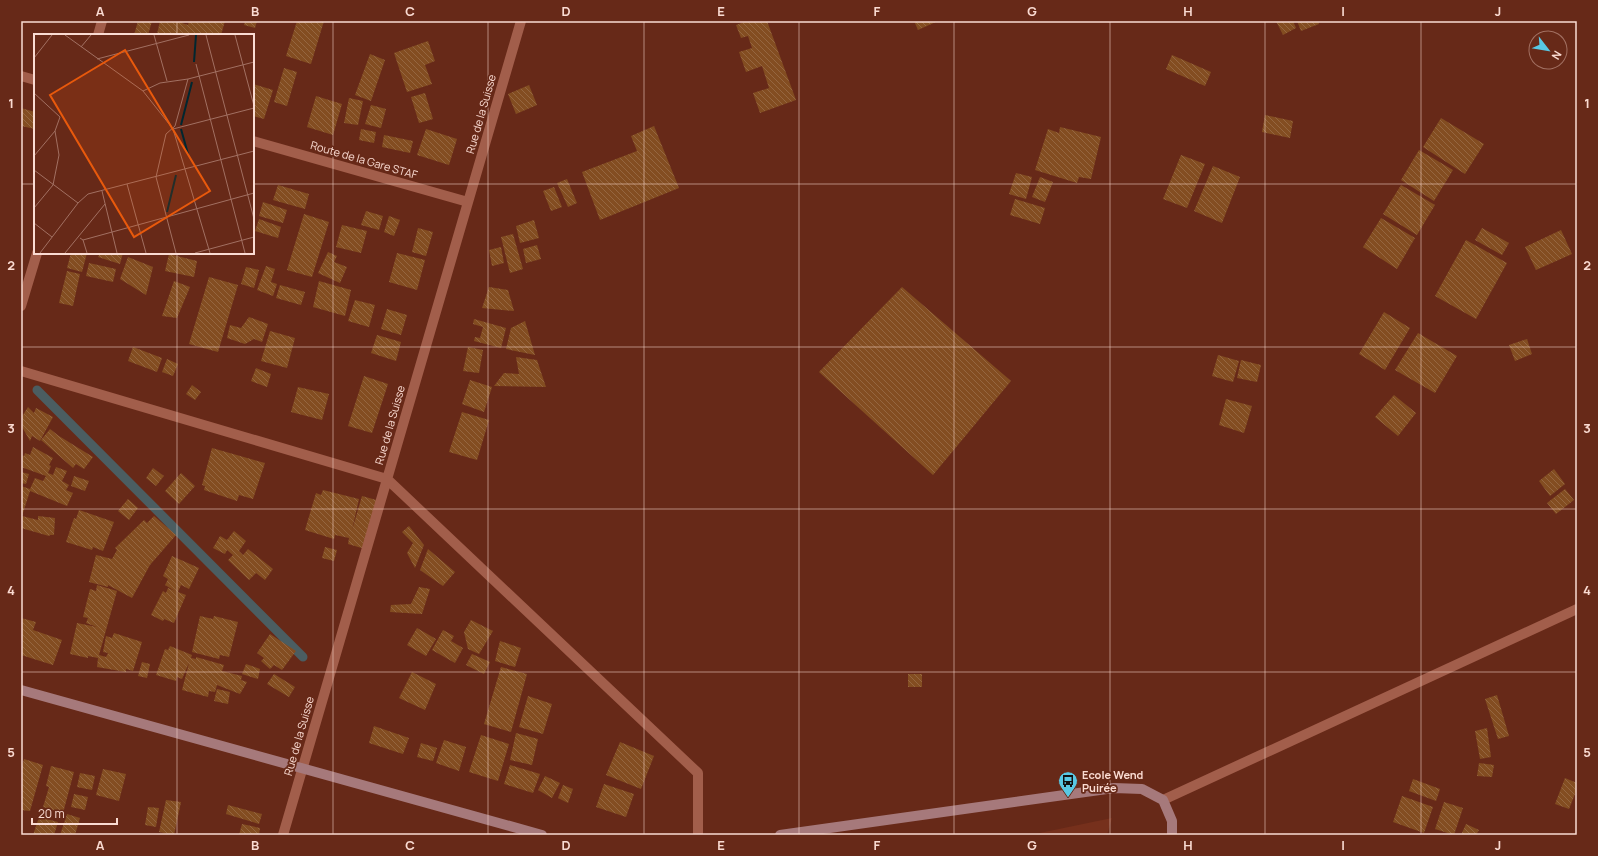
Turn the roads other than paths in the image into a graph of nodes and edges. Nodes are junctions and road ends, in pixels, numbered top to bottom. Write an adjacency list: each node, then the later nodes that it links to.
1 (102, 21): 3 (street)
2 (521, 21): 7 (street, Rue de la Suisse)
3 (98, 34)
4 (21, 76): 5 (street)
5 (34, 80)
6 (254, 141): 7 (street, Route de la Gare STAF)
7 (468, 202): 11 (street, Rue de la Suisse)
8 (37, 254): 9 (street)
9 (21, 306)
10 (21, 371): 11 (street)
11 (387, 478): 14 (street, Rue de la Suisse); 18 (street)
12 (1577, 609): 15 (street)
13 (21, 690): 14 (street)
14 (302, 768): 16 (street, Rue de la Suisse); 17 (street)
15 (1163, 800): 19 (street); 20 (street)
16 (283, 835)
17 (542, 835)
18 (698, 835)
19 (780, 835)
20 (1172, 835)

